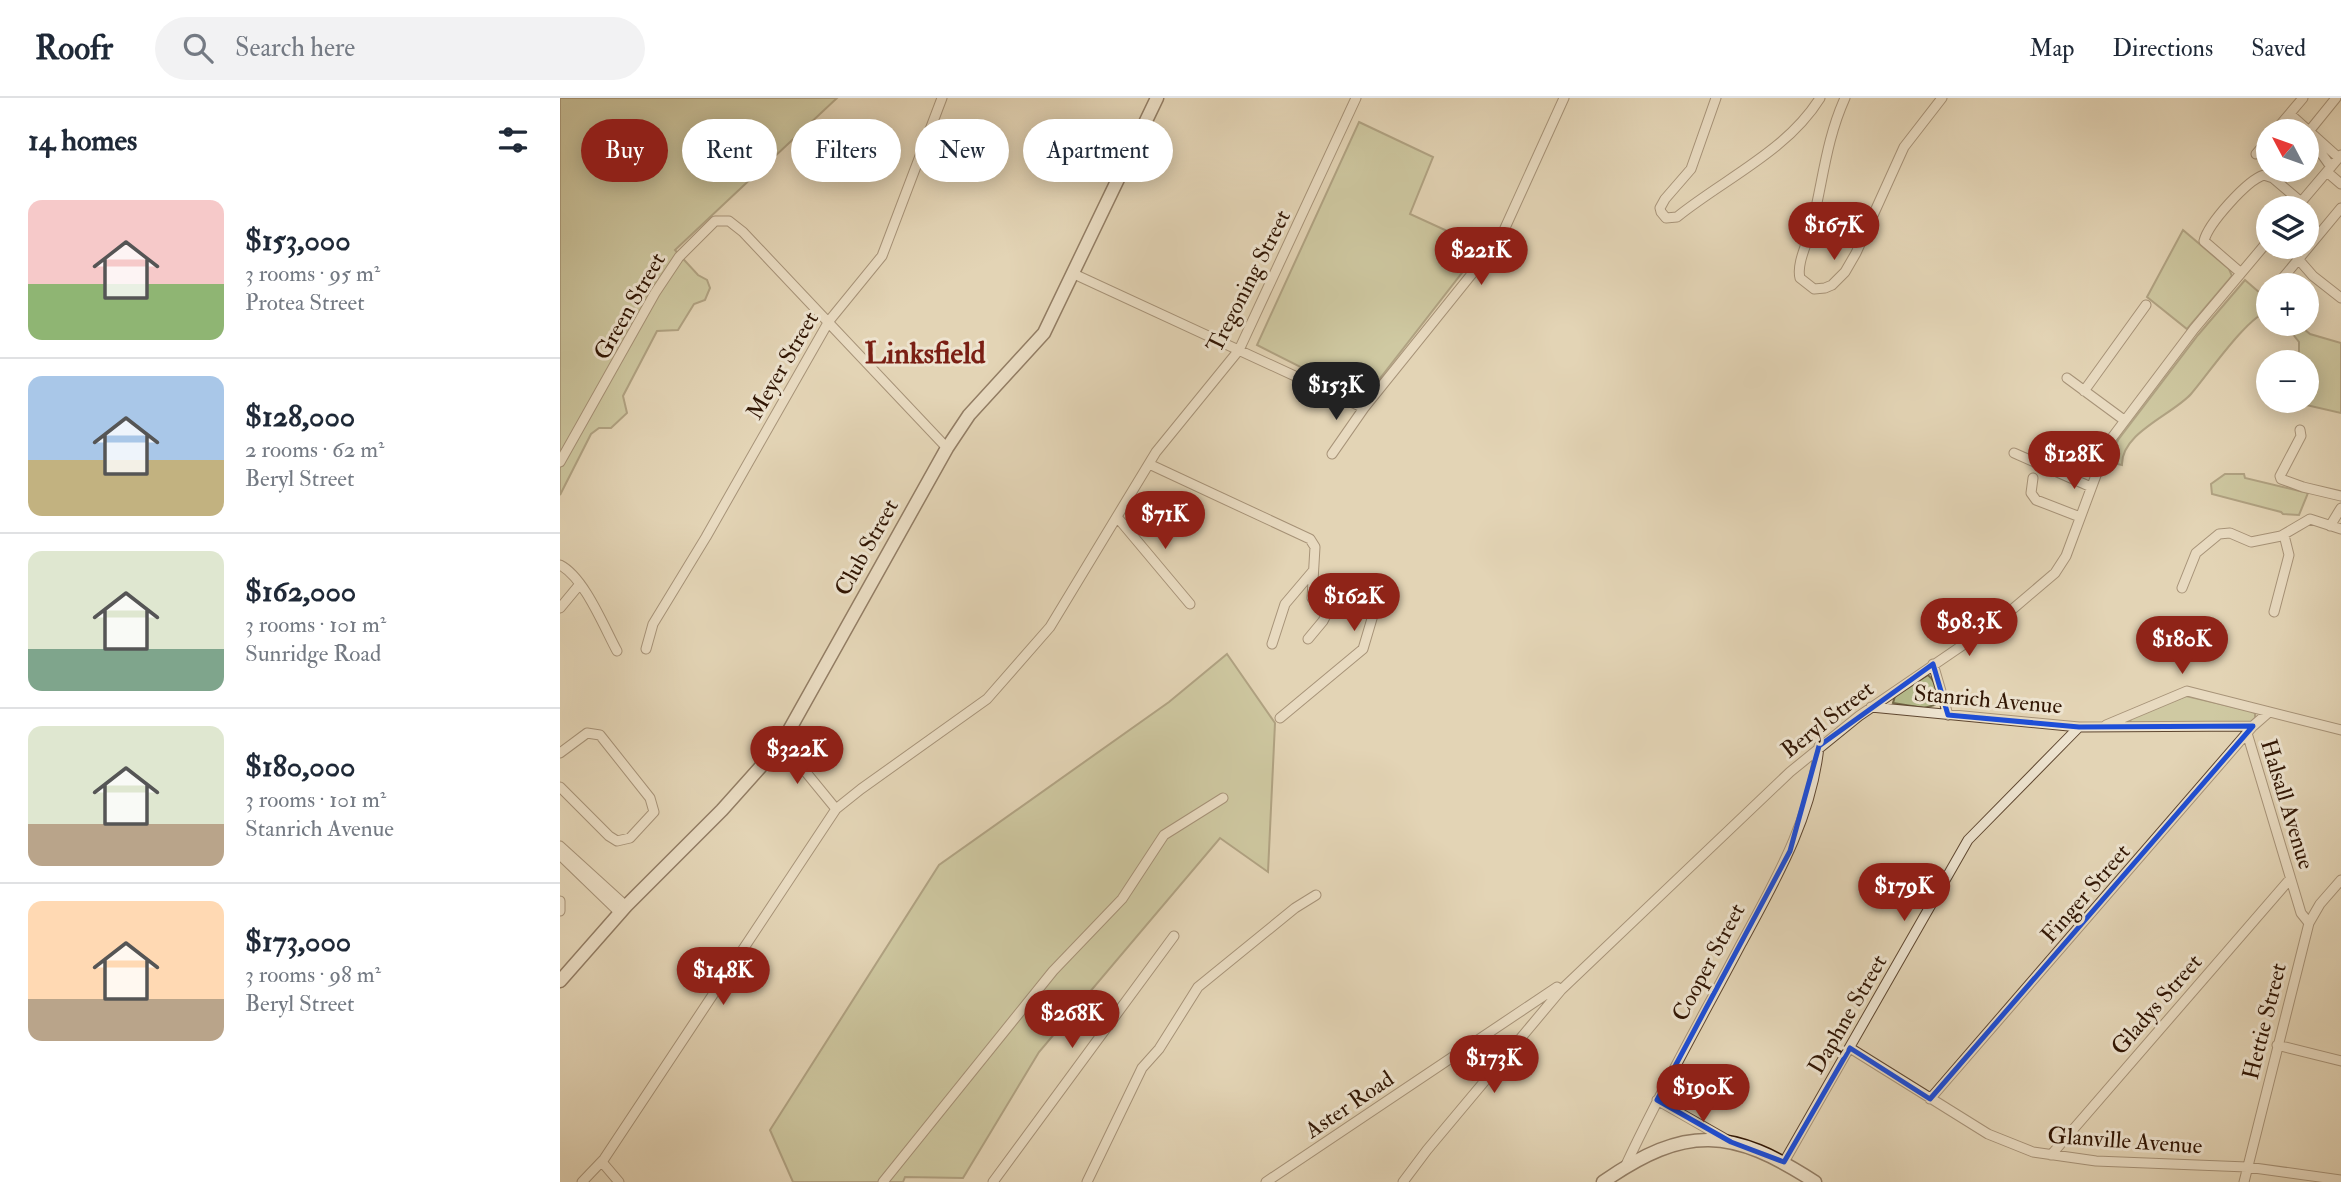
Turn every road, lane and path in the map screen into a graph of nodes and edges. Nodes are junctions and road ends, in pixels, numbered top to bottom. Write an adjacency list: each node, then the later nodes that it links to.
1 (942, 98): 30 (street, Meyer Street)
2 (1157, 98): 27 (main road, Club Street)
3 (1356, 98): 31 (street, Tregoning Street)
4 (1564, 98): 34 (street)
5 (1716, 98): 6 (street)
6 (1819, 98)
7 (1846, 98): 8 (street)
8 (1942, 98)
9 (2303, 98): 11 (street)
10 (2336, 98): 14 (street)
11 (2290, 114): 12 (street); 13 (street)
12 (2286, 119)
13 (2295, 119)
14 (2319, 122)
15 (2319, 141): 17 (street)
16 (2319, 150): 18 (street)
17 (2340, 156): 18 (street)
18 (2329, 169): 19 (street); 21 (street)
19 (2341, 184)
20 (2290, 196): 25 (street)
21 (2306, 196)
22 (2341, 208): 24 (street)
23 (2256, 255): 25 (street, Beryl Street)
24 (2299, 260): 26 (street); 28 (street)
25 (2241, 273): 35 (street, Beryl Street)
26 (2288, 273)
27 (1074, 274): 31 (street); 37 (main road, Club Street)
28 (2341, 298)
29 (2146, 304): 33 (street)
30 (829, 321): 37 (street); 40 (street, Green Street); 61 (street, Meyer Street)
31 (1239, 350): 34 (street); 41 (street, Tregoning Street)
32 (2067, 378): 33 (street)
33 (2084, 391): 35 (street)
34 (1364, 408): 39 (street)
35 (2124, 420): 43 (street, Beryl Street)
36 (2300, 430): 44 (street)
37 (947, 448): 72 (main road, Club Street)
38 (2014, 453): 43 (street)
39 (1332, 454)
40 (560, 462)
41 (1149, 464): 46 (street, Tregoning Street); 52 (street)
42 (2033, 478): 47 (street)
43 (2091, 486): 47 (street, Beryl Street)
44 (2341, 496)
45 (2341, 508): 48 (street)
46 (1117, 517): 55 (street); 77 (street, Tregoning Street)
47 (2080, 517): 63 (street, Beryl Street)
48 (2330, 526): 49 (street); 50 (street)
49 (2341, 529)
50 (2284, 535): 54 (street); 58 (street)
51 (560, 565): 53 (street)
52 (1313, 571): 57 (street); 60 (street)
53 (580, 584): 56 (street); 62 (street)
54 (2182, 588)
55 (1190, 604)
56 (560, 608)
57 (1328, 611): 59 (street); 67 (street)
58 (2274, 612)
59 (1308, 639)
60 (1272, 645)
61 (646, 649)
62 (617, 651)
63 (1933, 664): 64 (street, Beryl Street); 66 (street)
64 (1871, 707): 66 (street, Stanrich Avenue); 73 (street, Beryl Street)
65 (2269, 712): 69 (street, Stanrich Avenue); 70 (street, Finger Street); 71 (street, Stanrich Avenue)
66 (1948, 715): 68 (street, Stanrich Avenue)
67 (1280, 718)
68 (2079, 727): 69 (street, Stanrich Avenue); 91 (street, Daphne Street)
69 (2102, 727): 70 (street, Stanrich Avenue)
70 (2250, 730): 80 (street, Halsall Avenue); 93 (street, Finger Street)
71 (2341, 730)
72 (782, 743): 77 (street); 84 (main road, Club Street)
73 (1819, 746): 89 (street, Beryl Street); 94 (street, Cooper Street)
74 (560, 753): 75 (street)
75 (560, 787)
76 (1223, 798): 104 (street)
77 (836, 810): 97 (street, Tregoning Street)
78 (560, 846): 84 (street)
79 (560, 855): 84 (street)
80 (2290, 878): 86 (street, Halsall Avenue); 96 (street, Gladys Street)
81 (2341, 880): 86 (street, Hettie Street)
82 (1316, 895): 106 (street)
83 (560, 901): 85 (street)
84 (623, 909): 88 (main road, Club Street)
85 (560, 911)
86 (2309, 923): 90 (street, Hettie Street)
87 (1174, 936): 105 (street)
88 (560, 981)
89 (1559, 988): 107 (street, Aster Road); 108 (street, Beryl Street)
90 (2277, 1045): 92 (street); 100 (street, Hettie Street)
91 (1850, 1048): 93 (street, Glanville Avenue); 98 (street, Daphne Street)
92 (2341, 1061)
93 (1930, 1099): 96 (street, Glanville Avenue)
94 (1657, 1100): 95 (street); 99 (street, Cooper Street)
95 (1731, 1142): 98 (main road); 99 (main road)
96 (2051, 1155): 100 (street, Glanville Avenue)
97 (602, 1162): 102 (street, Tregoning Street); 103 (street)
98 (1784, 1162): 110 (main road)
99 (1625, 1167): 109 (main road, Cooper Street)
100 (2247, 1167): 101 (street, Glanville Avenue); 111 (street, Hettie Street)
101 (2341, 1180)
102 (582, 1182)
103 (619, 1182)
104 (883, 1182)
105 (993, 1182)
106 (1087, 1182)
107 (1266, 1182)
108 (1403, 1182)
109 (1603, 1182)
110 (1815, 1182)
111 (2244, 1182)

